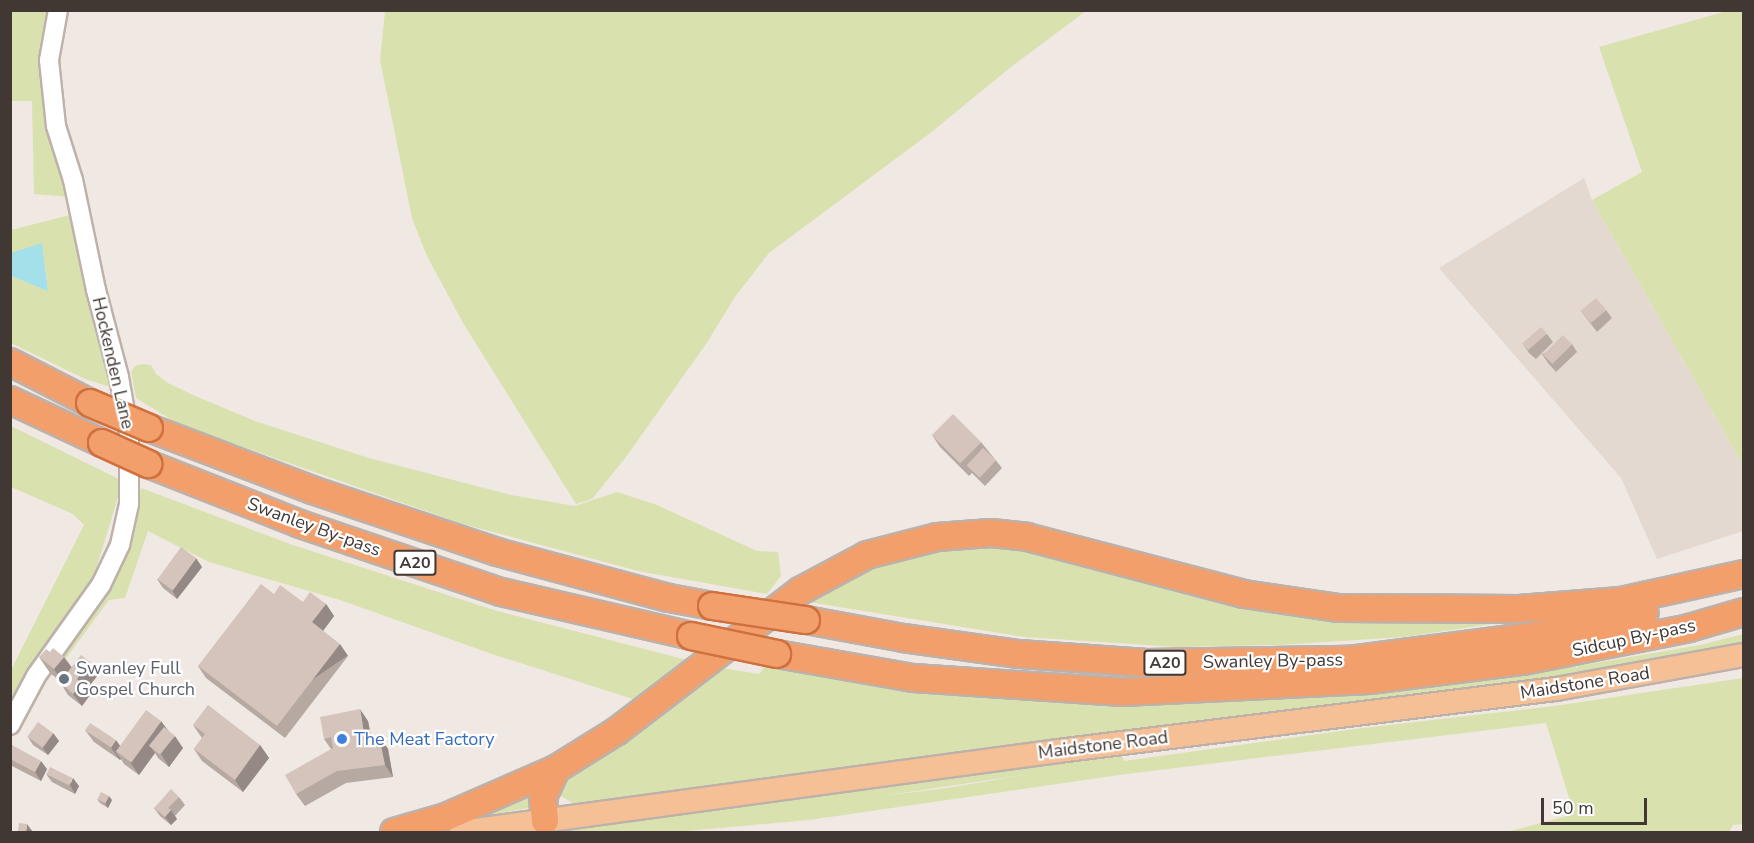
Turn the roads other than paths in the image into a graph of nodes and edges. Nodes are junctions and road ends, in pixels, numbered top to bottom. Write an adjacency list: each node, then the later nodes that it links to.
1 (58, 10): 9 (street, Hockenden Lane)
2 (10, 362): 7 (highway, Swanley By-pass / A20, bridge)
3 (10, 400): 7 (highway, Swanley By-pass / A20, bridge)
4 (1743, 574): 10 (highway)
5 (1743, 587): 7 (highway, Sidcup By-pass / A20)
6 (1743, 612): 7 (highway, Sidcup By-pass / A20)
7 (1525, 649)
8 (1743, 655): 11 (main road, Maidstone Road)
9 (10, 725)
10 (556, 769): 11 (highway); 12 (highway)
11 (545, 821): 13 (main road, Maidstone Road)
12 (394, 832)
13 (461, 832)

